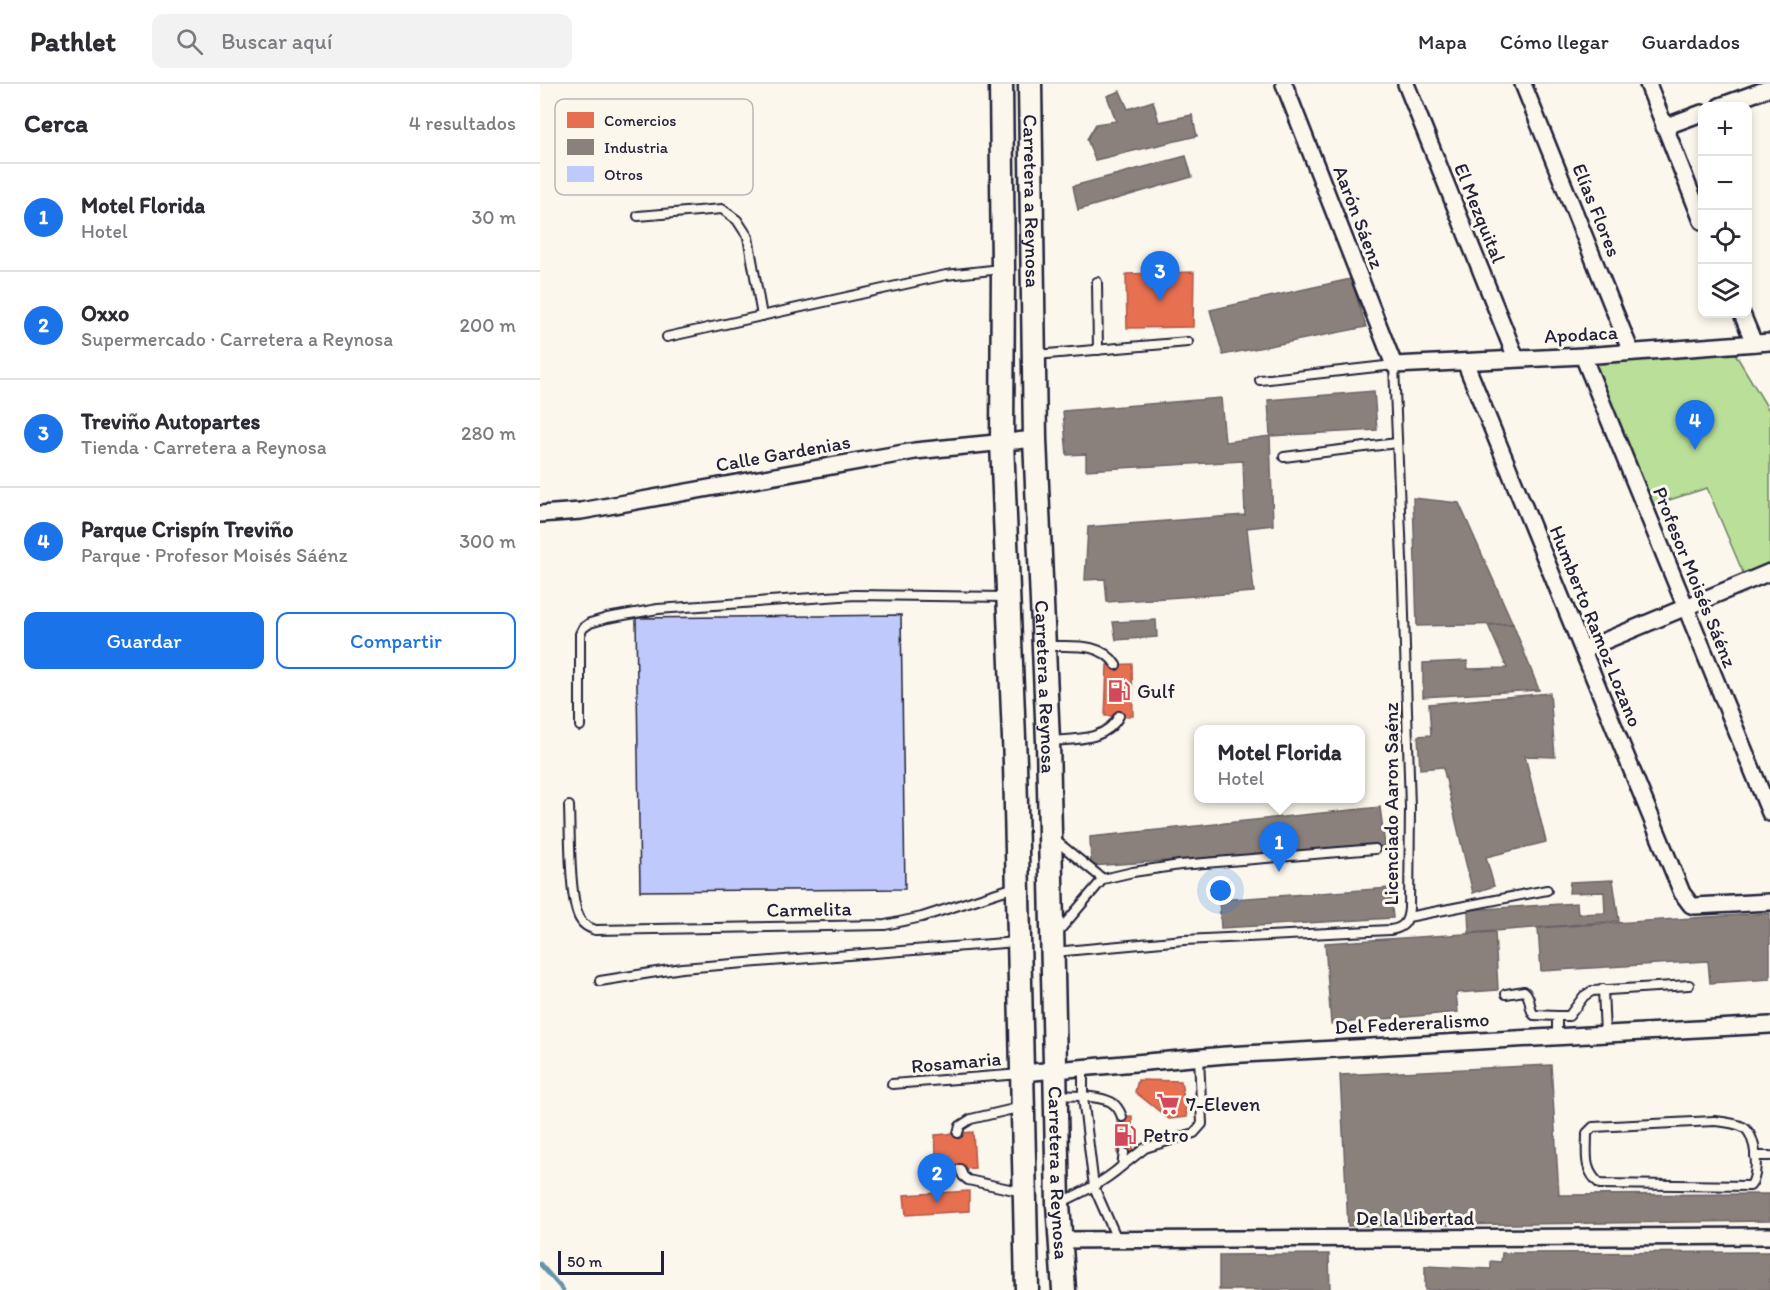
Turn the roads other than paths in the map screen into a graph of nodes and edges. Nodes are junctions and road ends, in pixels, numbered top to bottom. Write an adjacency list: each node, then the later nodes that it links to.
1 (1001, 84): 13 (main road, Carretera a Reynosa)
2 (1030, 84): 22 (main road, Carretera a Reynosa)
3 (1284, 84): 26 (street, Aarón Sáenz)
4 (1406, 84): 24 (street, El Mezquital)
5 (1523, 84): 21 (street, Elías Flores)
6 (1648, 84): 10 (street)
7 (1767, 90): 8 (street)
8 (1732, 102)
9 (1698, 114): 10 (street)
10 (1664, 127): 11 (street)
11 (1698, 211)
12 (638, 216): 15 (lane)
13 (1003, 268): 15 (lane); 29 (main road, Carretera a Reynosa)
14 (1097, 282): 20 (lane)
15 (762, 316): 17 (lane)
16 (1745, 318): 19 (street)
17 (667, 337)
18 (1188, 342): 20 (lane)
19 (1762, 343): 21 (street, Apodaca)
20 (1098, 350): 22 (lane)
21 (1631, 352): 23 (street, Apodaca)
22 (1034, 356): 28 (main road, Carretera a Reynosa)
23 (1583, 356): 24 (street, Apodaca); 35 (street, Profesor Moisés Sáénz)
24 (1516, 358): 25 (street, Apodaca)
25 (1465, 362): 26 (street, Apodaca); 37 (street, Humberto Ramoz Lozano)
26 (1394, 365): 27 (lane); 30 (lane, Licenciado Aaron Saénz)
27 (1260, 380)
28 (1035, 439): 29 (street, Calle Gardenias); 36 (main road, Carretera a Reynosa)
29 (1002, 442): 32 (street, Calle Gardenias); 34 (main road, Carretera a Reynosa)
30 (1397, 443): 31 (lane); 50 (lane, Licenciado Aaron Saénz)
31 (1284, 457)
32 (540, 514)
33 (1770, 572): 35 (street)
34 (1008, 597): 40 (lane); 47 (main road, Carretera a Reynosa)
35 (1685, 609): 37 (street); 43 (street, Profesor Moisés Sáénz)
36 (1044, 646): 38 (lane); 41 (main road, Carretera a Reynosa)
37 (1583, 650): 49 (street, Humberto Ramoz Lozano)
38 (1116, 665)
39 (1119, 716): 41 (lane)
40 (580, 726)
41 (1048, 741): 44 (main road, Carretera a Reynosa)
42 (570, 806): 47 (lane, Carmelita)
43 (1770, 813)
44 (1050, 835): 46 (lane); 52 (main road, Carretera a Reynosa)
45 (1375, 849): 46 (lane)
46 (1103, 879): 52 (lane)
47 (1018, 886): 51 (main road, Carretera a Reynosa)
48 (1547, 890): 50 (lane)
49 (1770, 902)
50 (1408, 917): 52 (lane, Licenciado Aaron Saénz)
51 (1019, 942): 53 (lane); 64 (main road, Carretera a Reynosa)
52 (1053, 945): 63 (main road, Carretera a Reynosa)
53 (600, 981)
54 (1689, 985): 55 (lane)
55 (1603, 989): 57 (lane); 59 (lane)
56 (1506, 994): 57 (lane)
57 (1557, 1016): 60 (lane)
58 (1770, 1025): 59 (street, Del Federeralismo)
59 (1605, 1034): 60 (street, Del Federeralismo)
60 (1557, 1036): 61 (street, Del Federeralismo)
61 (1198, 1057): 62 (street, Del Federeralismo); 74 (lane)
62 (1083, 1067): 63 (street, Del Federeralismo); 67 (lane)
63 (1056, 1069): 64 (street, Del Federeralismo); 66 (main road, Carretera a Reynosa)
64 (1022, 1073): 65 (lane, Rosamaria); 68 (main road, Carretera a Reynosa)
65 (892, 1084)
66 (1057, 1095): 67 (lane); 78 (main road, Carretera a Reynosa)
67 (1083, 1097): 69 (lane); 76 (lane)
68 (1023, 1107): 70 (lane); 77 (main road, Carretera a Reynosa)
69 (1122, 1117)
70 (958, 1133)
71 (1124, 1153): 74 (lane)
72 (1755, 1156): 72 (lane); 73 (lane)
73 (1770, 1156)
74 (1122, 1166): 76 (lane)
75 (960, 1169): 77 (lane)
76 (1094, 1186): 78 (lane); 80 (lane)
77 (1024, 1192): 82 (main road, Carretera a Reynosa)
78 (1058, 1204): 81 (main road, Carretera a Reynosa)
79 (1770, 1236): 80 (street, De la Libertad)
80 (1117, 1239): 81 (street, De la Libertad)
81 (1060, 1240): 83 (main road, Carretera a Reynosa)
82 (1028, 1290)
83 (1064, 1290)

